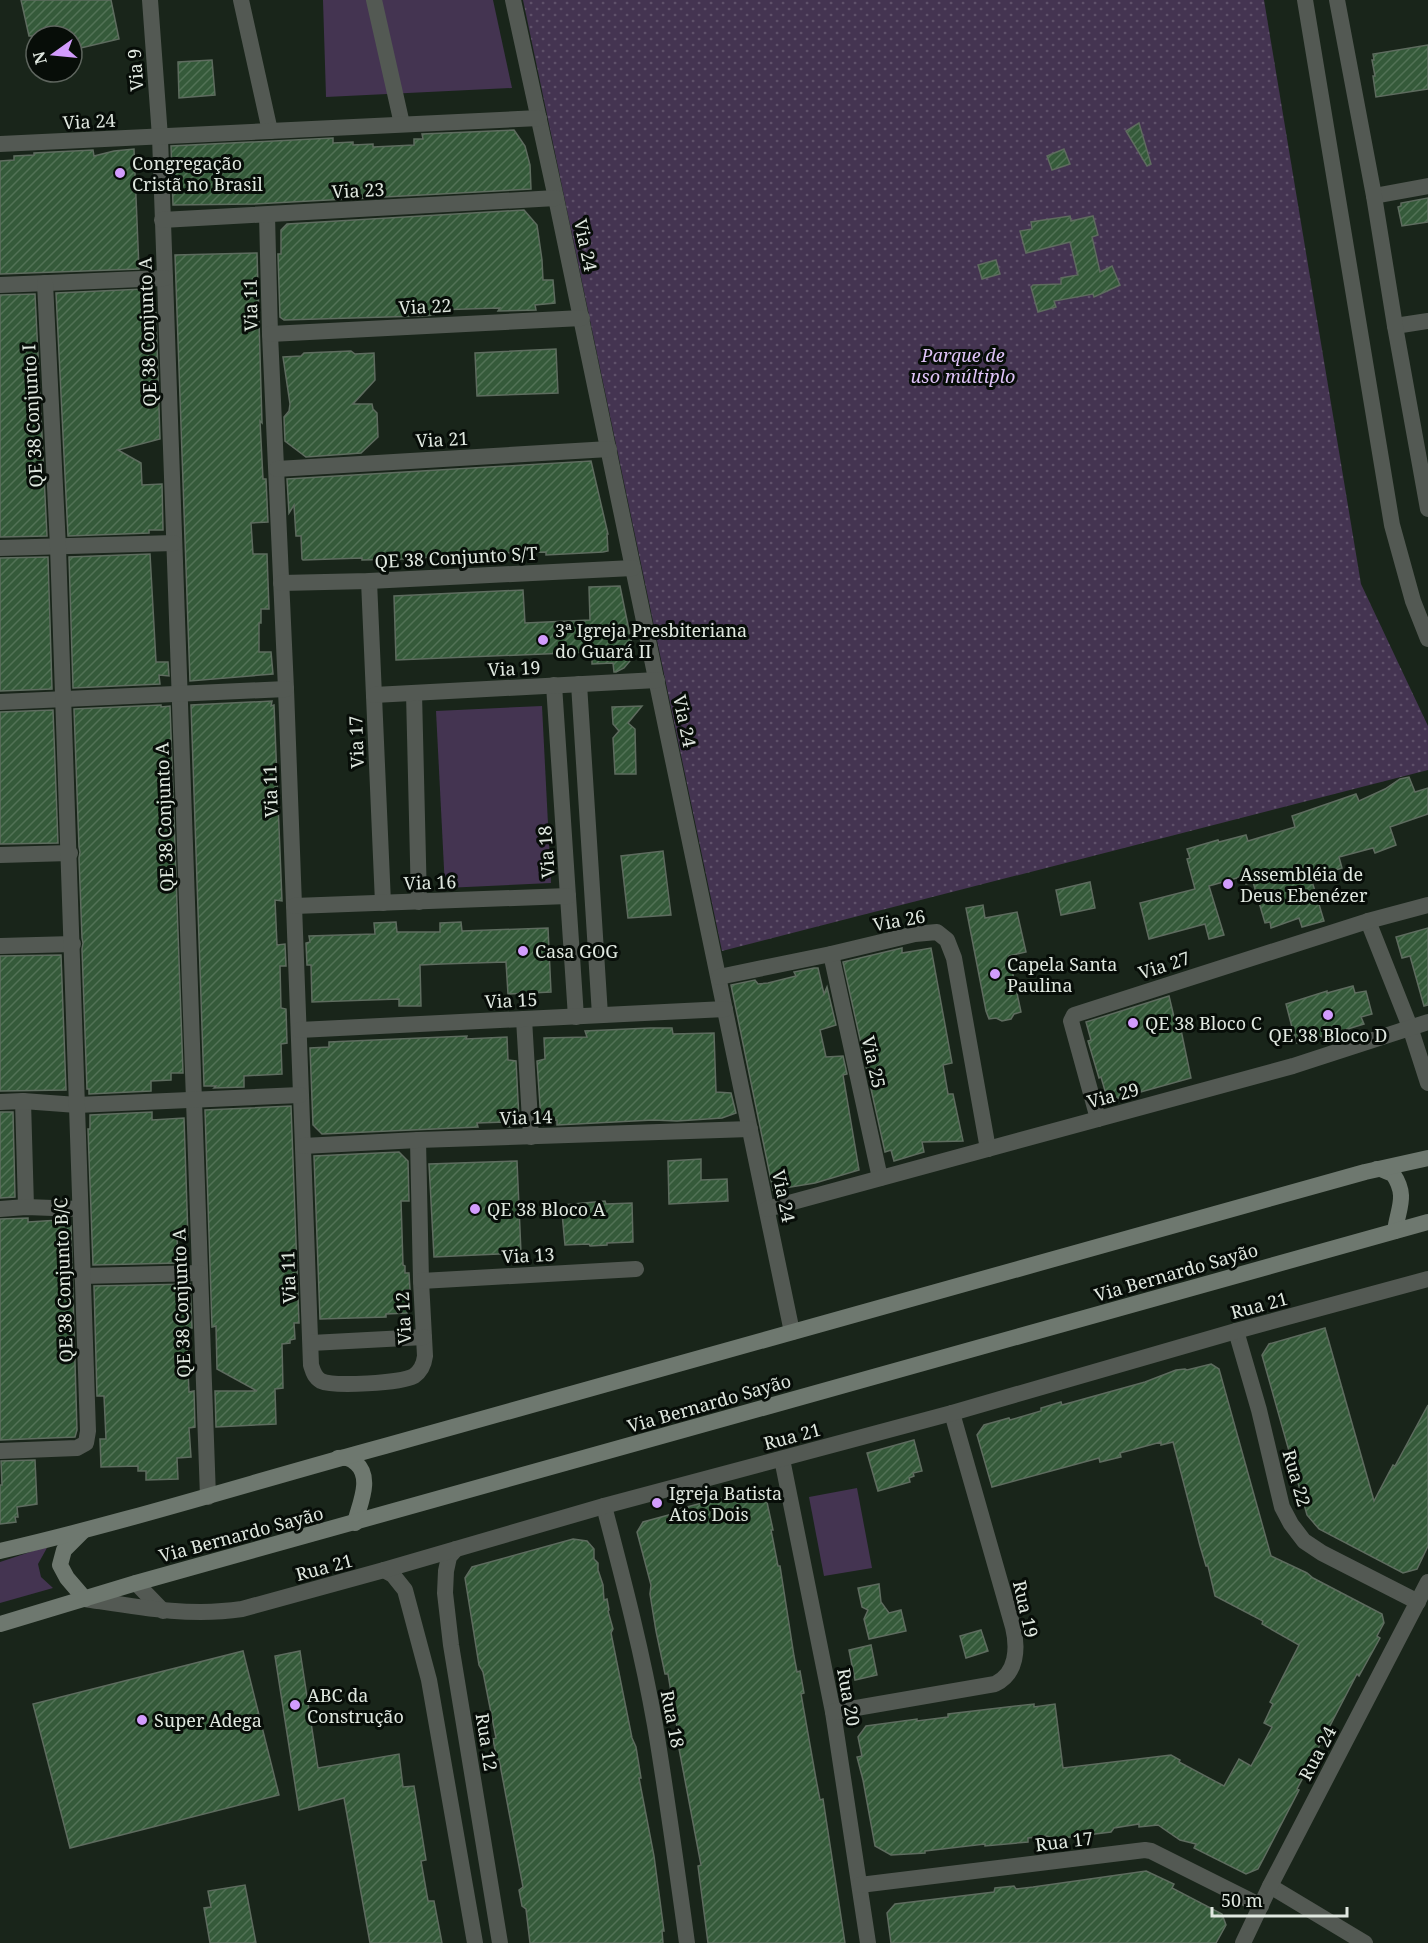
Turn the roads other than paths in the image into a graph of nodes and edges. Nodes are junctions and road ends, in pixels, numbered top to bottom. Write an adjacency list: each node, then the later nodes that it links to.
1 (150, 0): 10 (street, Via 9)
2 (241, 0): 9 (street)
3 (374, 0): 8 (street)
4 (513, 0): 7 (street, Via 24)
5 (1305, 0): 34 (street)
6 (1337, 0): 13 (street)
7 (539, 118): 8 (street, Via 24); 14 (street, Via 24)
8 (402, 124): 9 (street, Via 24)
9 (270, 131): 10 (street, Via 24)
10 (160, 137): 11 (street, Via 24); 16 (street, QE 38 Conjunto A)
11 (0, 144)
12 (1428, 186): 13 (street)
13 (1374, 196): 22 (street)
14 (556, 198): 15 (street, Via 23); 20 (street, Via 24)
15 (267, 215): 16 (street, Via 23); 23 (street, Via 11)
16 (162, 220): 17 (street, QE 38 Conjunto A)
17 (165, 278): 18 (street); 28 (street, QE 38 Conjunto A)
18 (45, 283): 19 (street); 29 (street, QE 38 Conjunto I)
19 (0, 285)
20 (582, 318): 23 (street, Via 22); 25 (street, Via 24)
21 (1428, 321): 22 (street)
22 (1395, 326): 24 (street)
23 (270, 334): 26 (street, Via 11)
24 (1421, 432): 27 (street)
25 (609, 449): 26 (street, Via 21); 31 (street, Via 24)
26 (277, 469): 33 (street, Via 11)
27 (1428, 509)
28 (174, 543): 29 (street); 40 (street, QE 38 Conjunto A)
29 (58, 547): 30 (street); 42 (street, QE 38 Conjunto I)
30 (0, 548)
31 (633, 568): 32 (street, QE 38 Conjunto S/T); 35 (street, Via 24)
32 (369, 580): 33 (street, QE 38 Conjunto S/T); 41 (street, Via 17)
33 (281, 583): 38 (street, Via 11)
34 (1428, 639)
35 (657, 680): 36 (street, Via 19); 55 (street, Via 24)
36 (579, 684): 37 (street, Via 19); 57 (street)
37 (554, 685): 39 (street, Via 19); 46 (street, Via 18)
38 (286, 689): 40 (street); 50 (street, Via 11)
39 (414, 693): 41 (street, Via 19); 47 (street)
40 (179, 695): 42 (street); 65 (street, QE 38 Conjunto A)
41 (374, 695): 48 (street, Via 17)
42 (63, 699): 43 (street); 44 (street, QE 38 Conjunto I)
43 (0, 702)
44 (70, 853): 45 (street); 52 (street, QE 38 Conjunto I)
45 (0, 855)
46 (568, 896): 47 (street, Via 16); 58 (street, Via 18)
47 (419, 902): 48 (street, Via 16)
48 (382, 903): 50 (street, Via 16)
49 (1428, 905): 51 (street, Via 27)
50 (294, 906): 62 (street, Via 11)
51 (1368, 921): 61 (street); 69 (street, Via 27)
52 (73, 944): 53 (street); 68 (street, QE 38 Conjunto B/C)
53 (0, 946)
54 (831, 954): 55 (street, Via 26); 74 (street, Via 26); 77 (street, Via 25)
55 (718, 977): 56 (street, Via 24)
56 (725, 1010): 57 (street, Via 15); 70 (street, Via 24)
57 (600, 1016): 58 (street, Via 15)
58 (576, 1017): 59 (street, Via 15)
59 (524, 1019): 62 (street, Via 15); 71 (street)
60 (1428, 1022): 61 (street)
61 (1410, 1027): 63 (street); 69 (street, Via 29)
62 (299, 1030): 64 (street, Via 11)
63 (1428, 1083)
64 (300, 1095): 65 (street); 73 (street, Via 11)
65 (194, 1100): 68 (street); 85 (street, QE 38 Conjunto A)
66 (23, 1101): 67 (street); 68 (street); 78 (street)
67 (0, 1102)
68 (76, 1105): 80 (street, QE 38 Conjunto B/C)
69 (1098, 1119): 74 (street, Via 29)
70 (750, 1129): 71 (street, Via 14); 81 (street, Via 24)
71 (531, 1137): 72 (street, Via 14)
72 (418, 1140): 73 (street, Via 14); 88 (street, Via 12)
73 (303, 1146): 92 (street, Via 11)
74 (988, 1149): 77 (street, Via 29)
75 (1428, 1158): 76 (main road)
76 (1365, 1172): 83 (main road); 90 (main road)
77 (880, 1178): 81 (street, Via 29)
78 (27, 1207): 79 (street); 80 (street)
79 (0, 1209)
80 (80, 1209): 86 (street, QE 38 Conjunto B/C)
81 (767, 1209): 90 (street, Via 24)
82 (1428, 1222): 83 (main road, Via Bernardo Sayão)
83 (1395, 1231): 100 (main road, Via Bernardo Sayão)
84 (636, 1269): 88 (street, Via 13)
85 (200, 1273): 86 (street); 98 (street, QE 38 Conjunto A)
86 (82, 1276): 95 (street, QE 38 Conjunto B/C)
87 (1428, 1279): 89 (street, Rua 21)
88 (421, 1281): 91 (street, Via 12)
89 (1236, 1331): 94 (street, Rua 21); 108 (street, Rua 22)
90 (792, 1332): 96 (main road)
91 (424, 1337): 92 (street); 93 (street, Via 12)
92 (310, 1343): 93 (street, Via 11)
93 (312, 1365)
94 (952, 1413): 97 (street, Rua 21); 111 (street, Rua 19)
95 (0, 1451)
96 (337, 1459): 98 (main road); 100 (main road)
97 (782, 1459): 99 (street, Rua 21); 111 (street, Rua 20)
98 (207, 1497): 101 (main road)
99 (604, 1506): 102 (street, Rua 21); 117 (street, Rua 18)
100 (355, 1523): 106 (main road, Via Bernardo Sayão)
101 (82, 1532): 103 (main road); 107 (main road)
102 (456, 1549): 104 (street, Rua 21); 116 (street, Rua 12)
103 (0, 1551)
104 (384, 1570): 109 (street, Rua 21); 115 (street)
105 (1428, 1582): 108 (street, Rua 24)
106 (136, 1583): 107 (main road, Via Bernardo Sayão); 109 (street)
107 (86, 1599): 109 (street, Rua 21); 110 (main road, Via Bernardo Sayão)
108 (1418, 1602): 113 (street, Rua 24)
109 (163, 1611)
110 (0, 1624)
111 (833, 1712): 112 (street, Rua 20)
112 (860, 1886): 114 (street, Rua 17); 118 (street, Rua 20)
113 (1270, 1886): 114 (street, Rua 24); 120 (street)
114 (1261, 1906): 119 (street, Rua 24)
115 (475, 1943)
116 (500, 1943)
117 (687, 1943)
118 (868, 1943)
119 (1243, 1943)
120 (1365, 1943)

